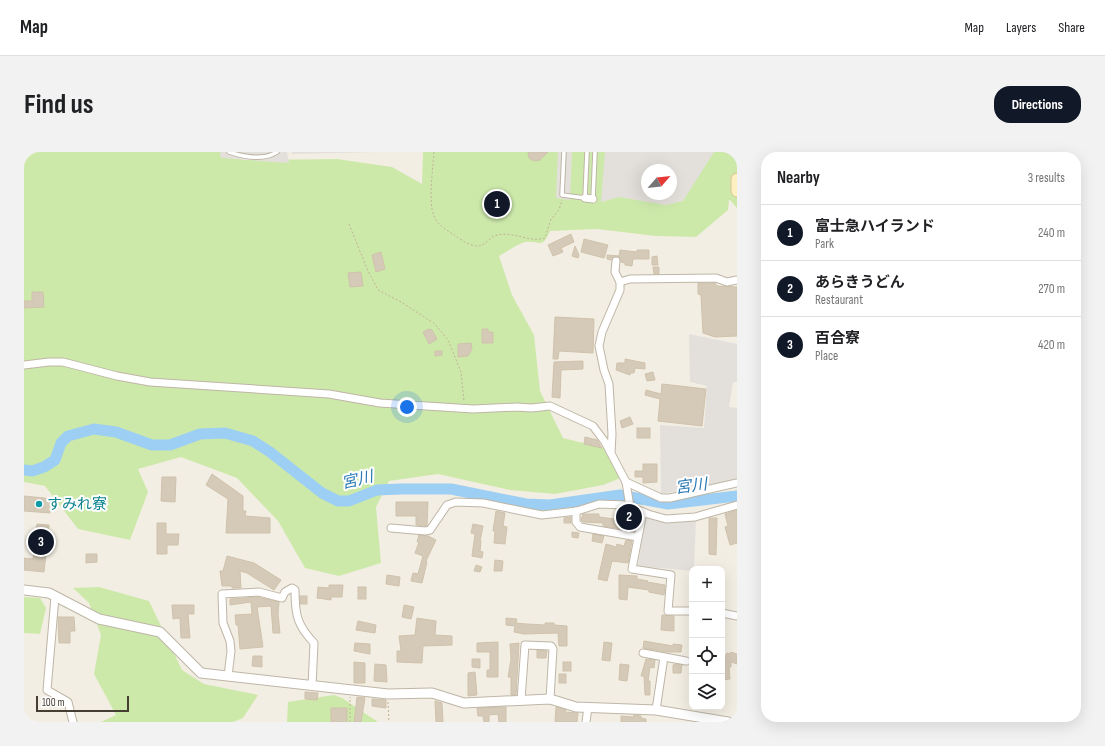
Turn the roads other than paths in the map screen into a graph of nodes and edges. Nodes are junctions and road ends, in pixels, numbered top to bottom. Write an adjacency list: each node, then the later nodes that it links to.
1 (229, 152): 2 (lane)
2 (277, 152)
3 (564, 152): 8 (lane)
4 (587, 152): 8 (lane)
5 (595, 152): 9 (lane)
6 (737, 179): 7 (main road)
7 (737, 191)
8 (585, 198): 9 (street)
9 (593, 199)
10 (616, 261): 12 (street)
11 (737, 280): 12 (street)
12 (620, 282): 14 (street)
13 (24, 365): 14 (street)
14 (611, 453): 16 (street)
15 (737, 483): 16 (street)
16 (626, 484): 17 (street)
17 (630, 505): 19 (street); 20 (street)
18 (737, 505): 20 (street)
19 (576, 511): 21 (street); 22 (street)
20 (643, 512): 22 (street)
21 (391, 528)
22 (638, 537): 25 (street)
23 (24, 590): 24 (street)
24 (55, 597): 31 (street); 37 (street)
25 (689, 611)
26 (725, 614): 27 (street)
27 (737, 616)
28 (642, 653): 29 (street)
29 (664, 657): 30 (street); 36 (street)
30 (686, 661)
31 (228, 676): 32 (street); 32 (street)
32 (312, 686): 34 (street)
33 (550, 699): 34 (street); 34 (street); 35 (street)
34 (521, 700)
35 (588, 707): 36 (street); 38 (street)
36 (656, 710): 39 (street)
37 (73, 722)
38 (586, 722)
39 (728, 722)

